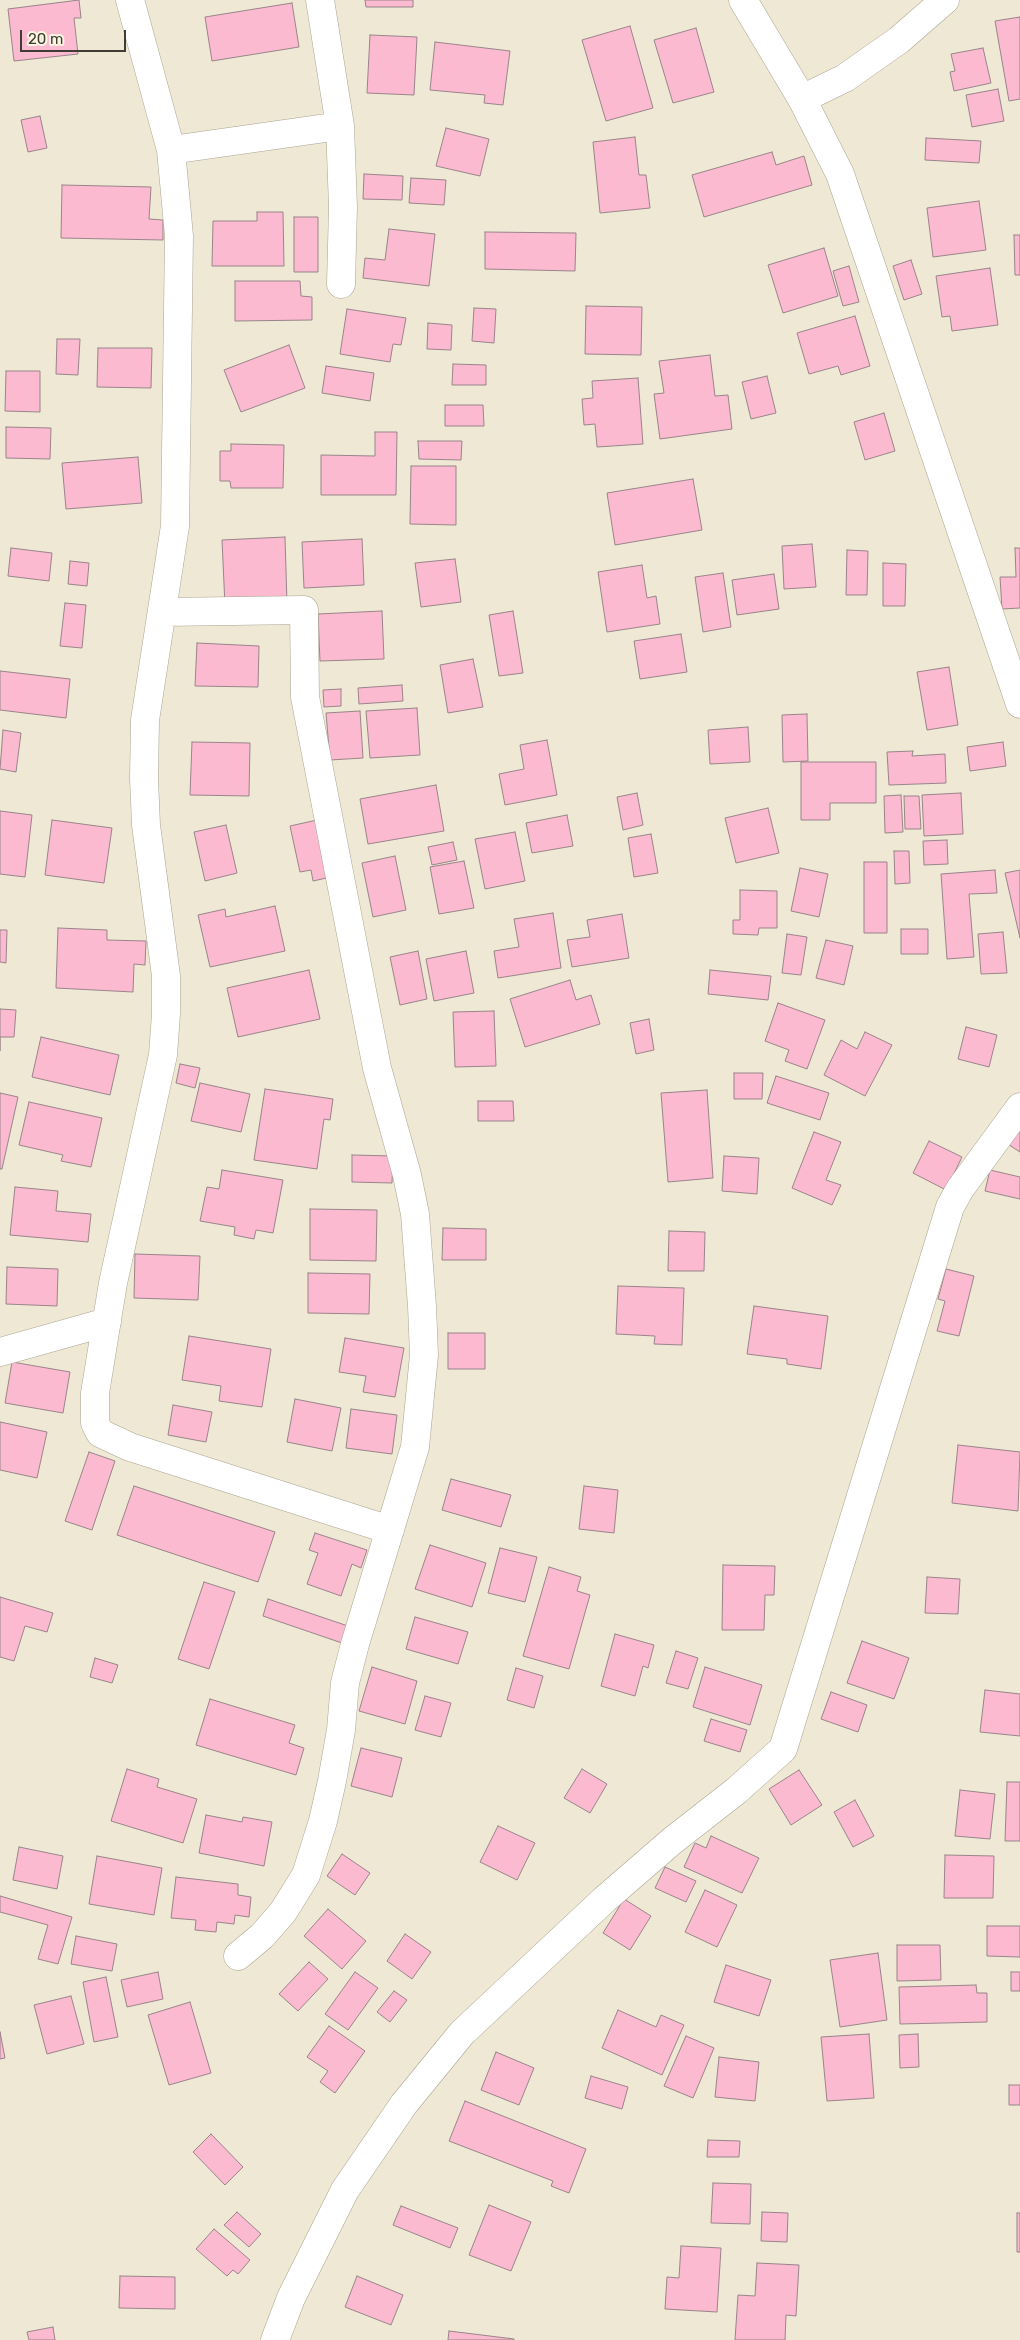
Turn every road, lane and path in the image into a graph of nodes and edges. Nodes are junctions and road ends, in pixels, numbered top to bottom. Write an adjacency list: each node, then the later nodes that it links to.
1 (130, 0): 7 (street)
2 (320, 0): 6 (street)
3 (743, 0): 5 (street)
4 (946, 0): 5 (street)
5 (802, 99): 10 (street)
6 (340, 126): 7 (street); 8 (street)
7 (171, 150): 9 (street)
8 (341, 284)
9 (163, 612): 12 (street); 14 (street)
10 (1020, 704)
11 (1020, 1107): 16 (street)
12 (108, 1322): 13 (street); 14 (street)
13 (0, 1352)
14 (390, 1530): 15 (street)
15 (238, 1956)
16 (276, 2340)

